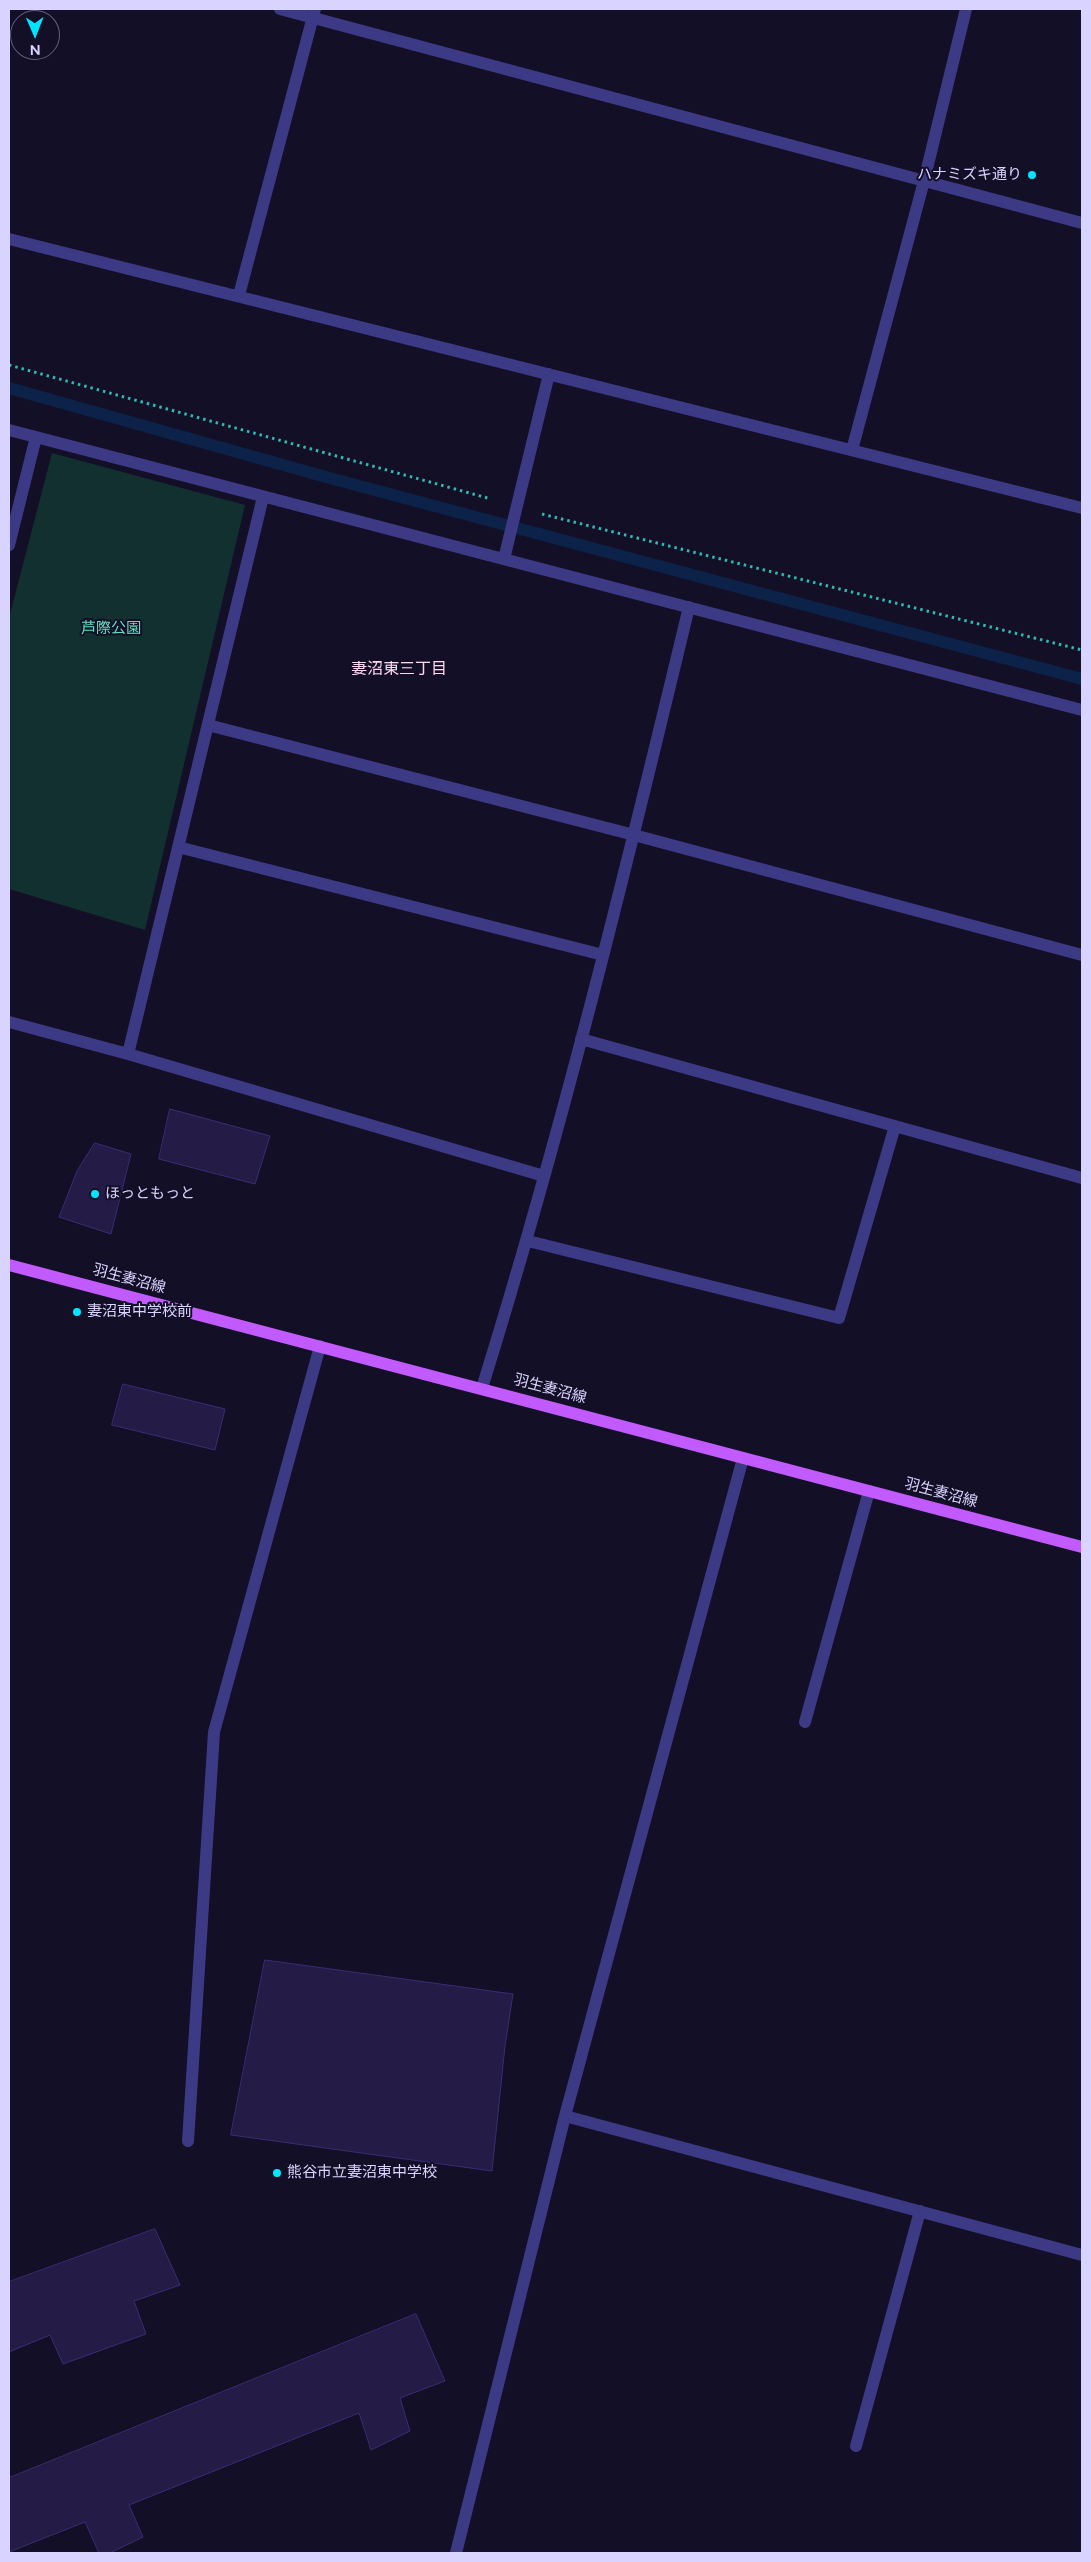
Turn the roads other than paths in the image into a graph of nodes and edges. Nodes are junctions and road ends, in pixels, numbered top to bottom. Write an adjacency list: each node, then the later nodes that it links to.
1 (280, 9): 3 (street)
2 (966, 9): 4 (street)
3 (314, 13): 4 (street); 7 (street)
4 (924, 181): 5 (street); 11 (street)
5 (1082, 222)
6 (9, 239): 7 (street)
7 (239, 295): 8 (street)
8 (549, 374): 11 (street); 15 (street)
9 (9, 430): 10 (street)
10 (36, 437): 12 (street); 14 (street)
11 (852, 450): 13 (street)
12 (263, 497): 15 (street); 18 (street)
13 (1082, 508)
14 (9, 546)
15 (504, 559): 16 (street)
16 (688, 607): 17 (street); 19 (street)
17 (1082, 710)
18 (208, 725): 19 (street); 20 (street)
19 (634, 835): 21 (street); 22 (street)
20 (178, 847): 21 (street); 25 (street)
21 (603, 955): 24 (street)
22 (1082, 956)
23 (9, 1022): 25 (street)
24 (581, 1039): 26 (street); 27 (street)
25 (128, 1054): 27 (street)
26 (895, 1126): 28 (street); 29 (street)
27 (544, 1176): 29 (street)
28 (1082, 1178)
29 (528, 1240): 32 (street)
30 (9, 1265): 31 (main road, 羽生妻沼線)
31 (320, 1346): 32 (main road, 羽生妻沼線); 38 (street)
32 (482, 1388): 33 (main road, 羽生妻沼線)
33 (743, 1458): 34 (main road, 羽生妻沼線); 37 (street)
34 (869, 1491): 35 (main road, 羽生妻沼線); 36 (street)
35 (1082, 1547)
36 (806, 1722)
37 (565, 2116): 39 (street); 42 (street)
38 (188, 2141)
39 (920, 2211): 40 (street); 41 (street)
40 (1082, 2254)
41 (856, 2446)
42 (456, 2553)

